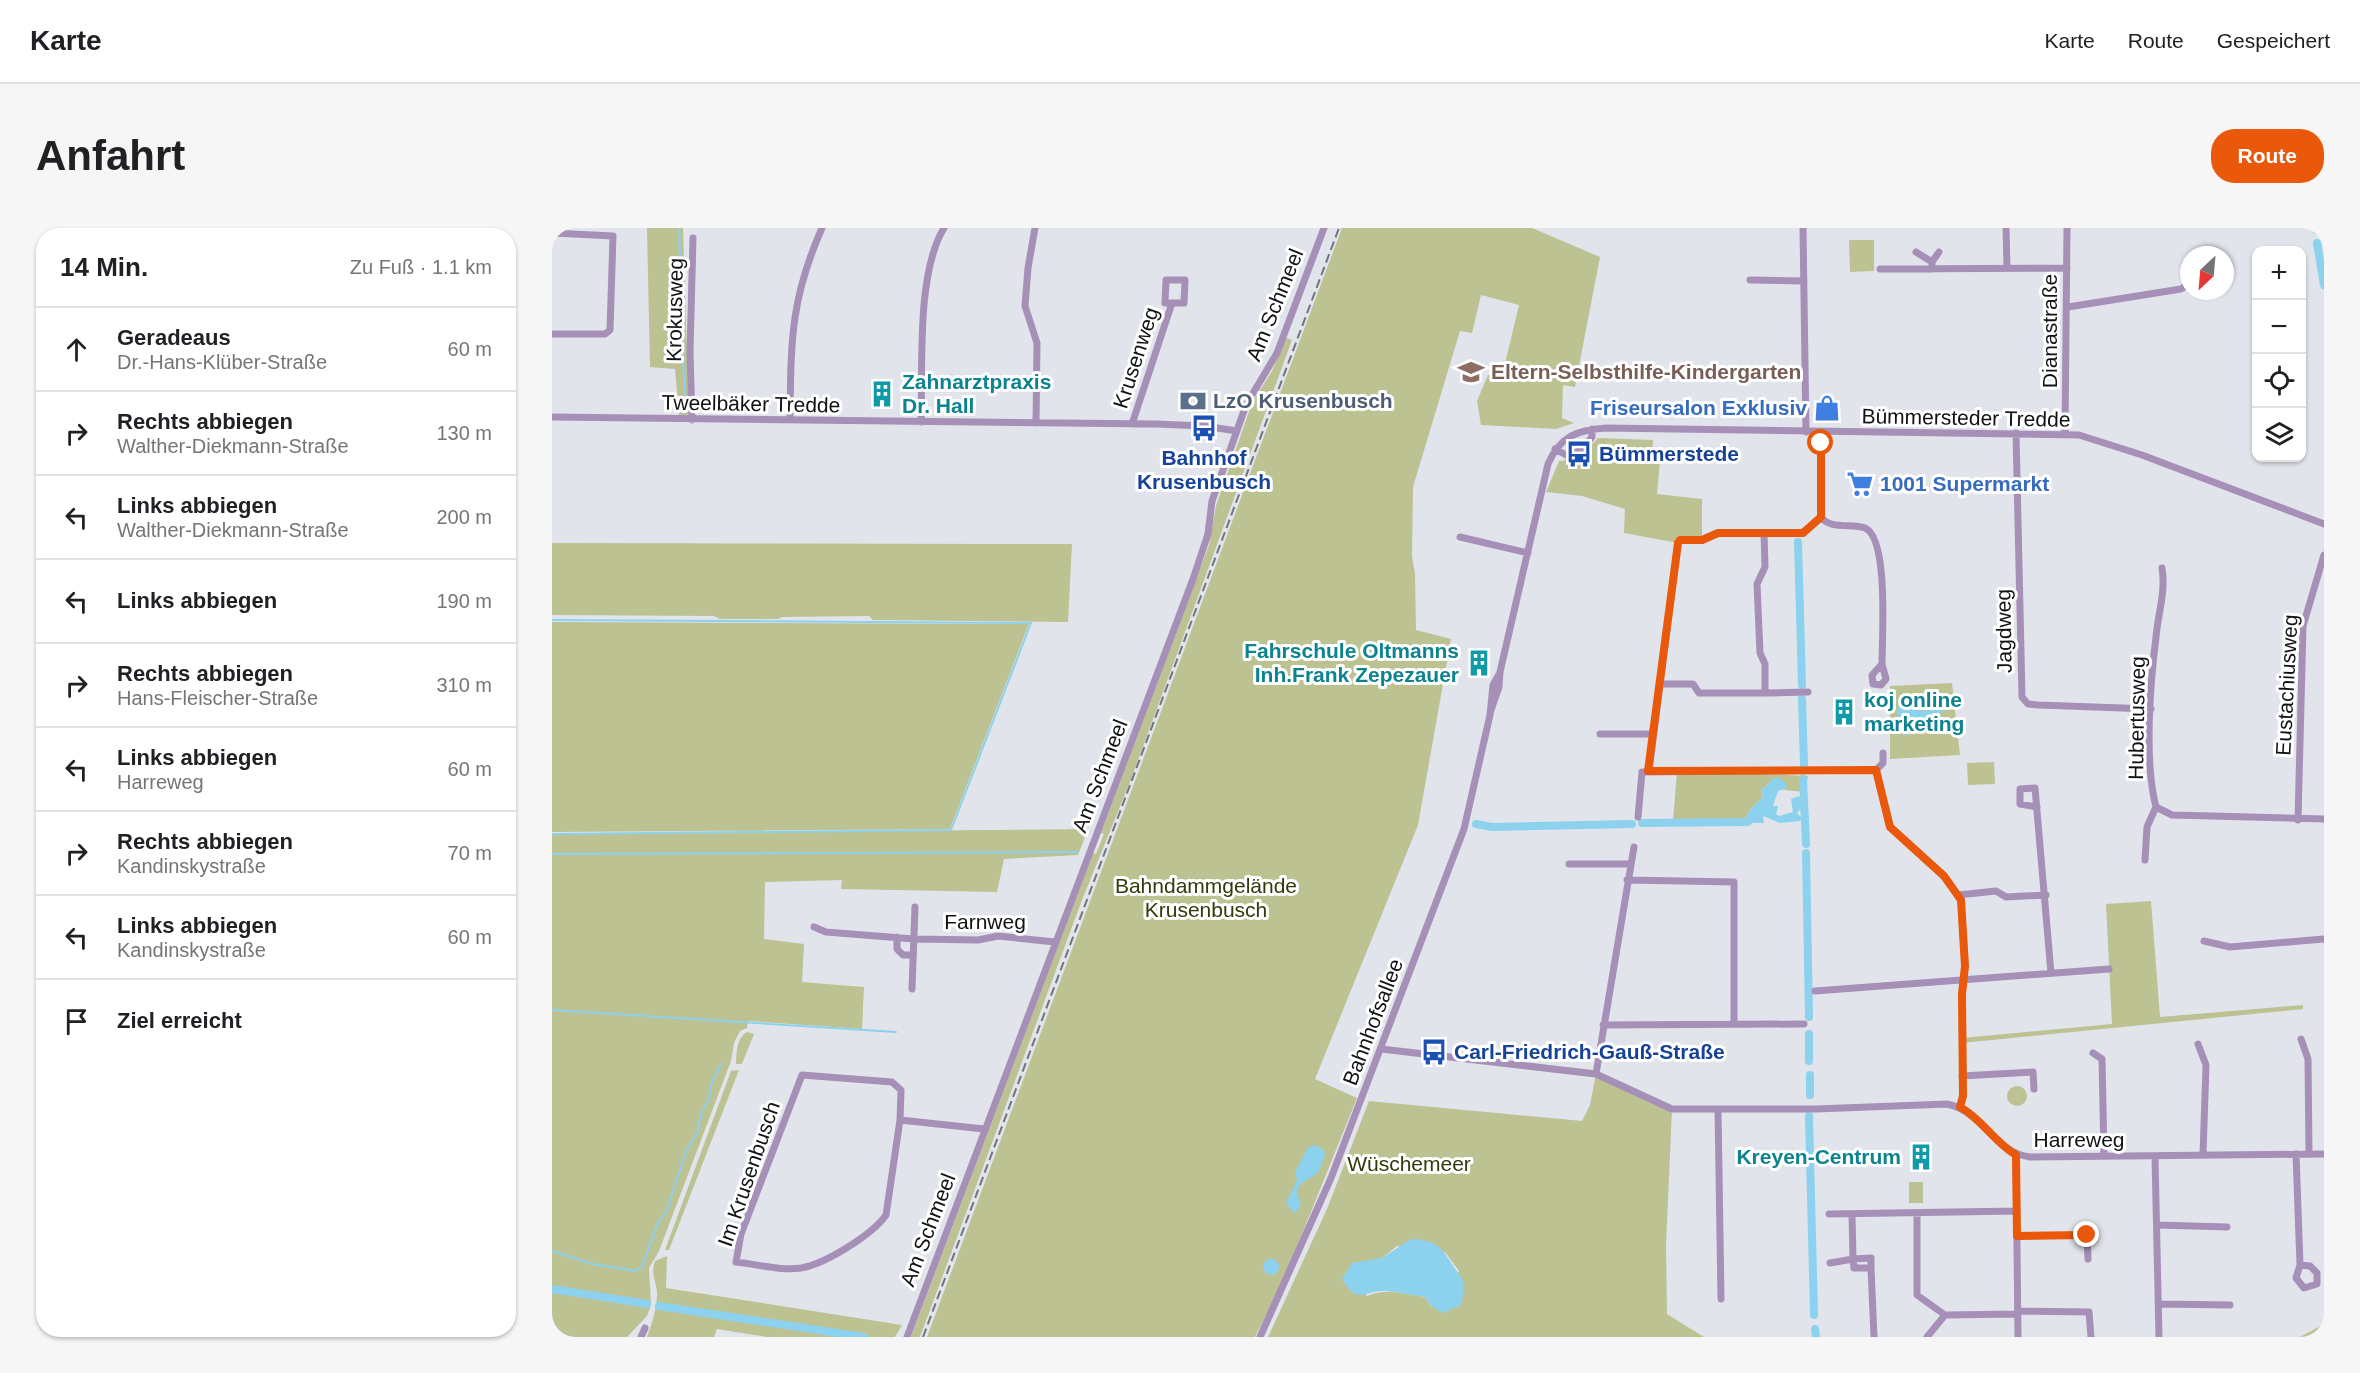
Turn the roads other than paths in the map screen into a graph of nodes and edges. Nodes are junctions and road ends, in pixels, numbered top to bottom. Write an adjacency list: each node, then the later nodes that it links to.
1 (822, 228): 26 (street)
2 (944, 228): 27 (street)
3 (1035, 228): 28 (street)
4 (1324, 228): 31 (street, Am Schmeel)
5 (1803, 228): 19 (street)
6 (2006, 228): 15 (street)
7 (2066, 228): 16 (street, Dianastraße)
8 (2323, 228): 10 (street)
9 (552, 233): 23 (street)
10 (2324, 237)
11 (693, 238): 25 (street, Krokusweg)
12 (1916, 252): 14 (street)
13 (1939, 252): 14 (street)
14 (1932, 266): 15 (street); 17 (street)
15 (2007, 268): 16 (street)
16 (2067, 268): 22 (street, Dianastraße)
17 (1880, 269)
18 (1750, 280): 19 (street)
19 (1804, 281): 32 (street)
20 (2180, 289): 22 (street)
21 (1172, 303): 29 (street, Krusenweg)
22 (2068, 307): 35 (street, Dianastraße)
23 (552, 334)
24 (552, 417): 25 (street, Tweelbäker Tredde)
25 (692, 420): 26 (street, Tweelbäker Tredde)
26 (790, 420): 27 (street, Tweelbäker Tredde)
27 (921, 422): 28 (street, Tweelbäker Tredde)
28 (1036, 423): 29 (street, Tweelbäker Tredde)
29 (1132, 424): 31 (street, Tweelbäker Tredde)
30 (1592, 429): 32 (street, Bümmersteder Tredde); 36 (street, Bümmersteder Tredde); 36 (street)
31 (1237, 431): 71 (street, Am Schmeel)
32 (1806, 432): 33 (street, Bümmersteder Tredde)
33 (1821, 432): 34 (street, Bümmersteder Tredde); 37 (street)
34 (2016, 433): 35 (street, Bümmersteder Tredde); 48 (street, Jagdweg)
35 (2065, 434): 38 (street, Bümmersteder Tredde)
36 (1557, 446): 41 (street, Bahnhofsallee)
37 (1821, 517): 39 (street); 44 (street)
38 (2324, 524)
39 (1764, 533): 45 (street); 47 (street)
40 (1460, 537): 41 (street)
41 (1528, 553): 84 (street, Bahnhofsallee)
42 (2324, 555): 58 (street, Eustachiusweg)
43 (2162, 568): 48 (street, Hubertusweg)
44 (1882, 664)
45 (1660, 684): 47 (street); 50 (street)
46 (1808, 692): 47 (street)
47 (1765, 693)
48 (2151, 709): 55 (street, Hubertusweg)
49 (1600, 734): 50 (street)
50 (1653, 734): 53 (street)
51 (1883, 753): 52 (street)
52 (1876, 770): 53 (street); 64 (street)
53 (1648, 771): 56 (street)
54 (2037, 807): 65 (street)
55 (2156, 807): 58 (street, Hubertusweg); 60 (street)
56 (1638, 818)
57 (2324, 819): 58 (street, Hubertusweg)
58 (2298, 820)
59 (1634, 847): 62 (street)
60 (2145, 860)
61 (1569, 864): 62 (street)
62 (1630, 864): 63 (street)
63 (1627, 880): 79 (street); 81 (street)
64 (1958, 895): 65 (street); 76 (street)
65 (2046, 895): 75 (street)
66 (915, 907): 69 (street)
67 (814, 927): 68 (street, Farnweg)
68 (897, 937): 69 (street, Farnweg); 73 (street)
69 (914, 939): 71 (street, Farnweg); 73 (street, Farnweg)
70 (2324, 939): 72 (street)
71 (1055, 942): 92 (street, Am Schmeel)
72 (2204, 942)
73 (913, 955): 77 (street, Farnweg)
74 (2109, 969): 75 (street)
75 (2051, 973): 76 (street)
76 (1964, 979): 78 (street); 87 (street)
77 (912, 989)
78 (1815, 991)
79 (1734, 1023): 80 (street); 81 (street)
80 (1804, 1024)
81 (1603, 1025): 86 (street)
82 (2301, 1039): 94 (street)
83 (2198, 1044): 97 (street)
84 (1381, 1049): 86 (street); 119 (street, Bahnhofsallee)
85 (2093, 1053): 98 (street)
86 (1596, 1074): 90 (street)
87 (1962, 1076): 88 (street); 89 (street)
88 (2034, 1089)
89 (1960, 1107): 90 (street); 96 (street, Harreweg)
90 (1718, 1109): 111 (street)
91 (900, 1120): 91 (street, Im Krusenbusch); 92 (street)
92 (984, 1129): 118 (street, Am Schmeel)
93 (2296, 1154): 94 (street, Harreweg); 97 (street, Harreweg); 110 (street)
94 (2309, 1154): 95 (street, Harreweg)
95 (2324, 1154)
96 (2016, 1155): 98 (street, Harreweg); 100 (street)
97 (2203, 1155): 99 (street, Harreweg)
98 (2104, 1156): 99 (street, Harreweg)
99 (2155, 1157): 104 (street)
100 (2016, 1211): 101 (street); 106 (street)
101 (1917, 1213): 103 (street); 115 (street)
102 (1829, 1214): 103 (street)
103 (1852, 1214): 108 (street)
104 (2157, 1225): 105 (street); 112 (street)
105 (2227, 1227)
106 (2017, 1236): 107 (street); 114 (street)
107 (2088, 1258)
108 (1853, 1259): 109 (street); 120 (street)
109 (1830, 1263)
110 (2300, 1265)
111 (1721, 1299)
112 (2158, 1304): 113 (street); 124 (street)
113 (2230, 1305)
114 (2018, 1312): 115 (street); 122 (street); 123 (street)
115 (1945, 1315): 121 (street)
116 (645, 1328): 117 (street)
117 (642, 1337)
118 (907, 1337)
119 (1260, 1337)
120 (1874, 1337)
121 (1927, 1337)
122 (2018, 1337)
123 (2091, 1337)
124 (2159, 1337)

